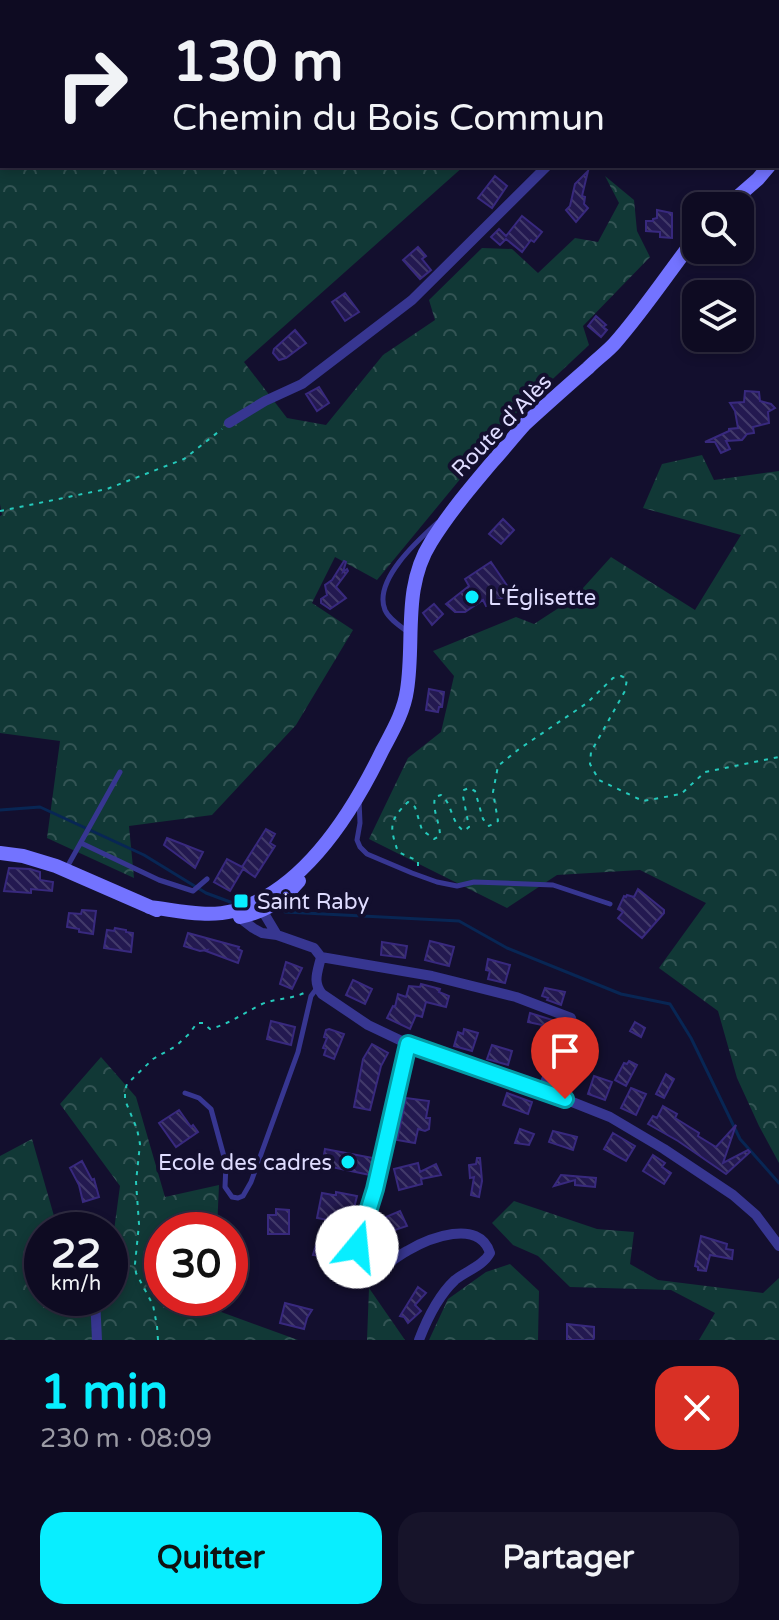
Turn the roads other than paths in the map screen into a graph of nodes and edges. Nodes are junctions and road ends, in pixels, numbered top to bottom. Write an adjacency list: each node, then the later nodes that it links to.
1 (545, 168): 5 (street)
2 (767, 168): 3 (main road)
3 (743, 192)
4 (682, 255): 6 (main road, Route d'Alès)
5 (229, 423)
6 (452, 509): 7 (main road, Route d'Alès); 7 (lane)
7 (410, 631): 9 (main road, Route d'Alès)
8 (120, 772): 10 (lane)
9 (359, 795): 11 (main road, Route d'Alès); 17 (lane)
10 (82, 841): 15 (lane); 16 (lane)
11 (323, 844): 18 (main road); 19 (main road)
12 (0, 853): 14 (main road)
13 (0, 860): 14 (main road)
14 (35, 860): 15 (main road)
15 (66, 870): 18 (main road)
16 (207, 879)
17 (610, 904)
18 (149, 907): 20 (main road)
19 (262, 910): 20 (main road); 21 (street)
20 (240, 918): 21 (street)
21 (277, 935): 22 (street)
22 (321, 957): 23 (street); 25 (street)
23 (317, 988): 24 (street); 26 (lane)
24 (408, 1044): 25 (street); 30 (street)
25 (542, 1090): 27 (street)
26 (185, 1093)
27 (779, 1246)
28 (96, 1316): 29 (street)
29 (97, 1340)
30 (419, 1340)

